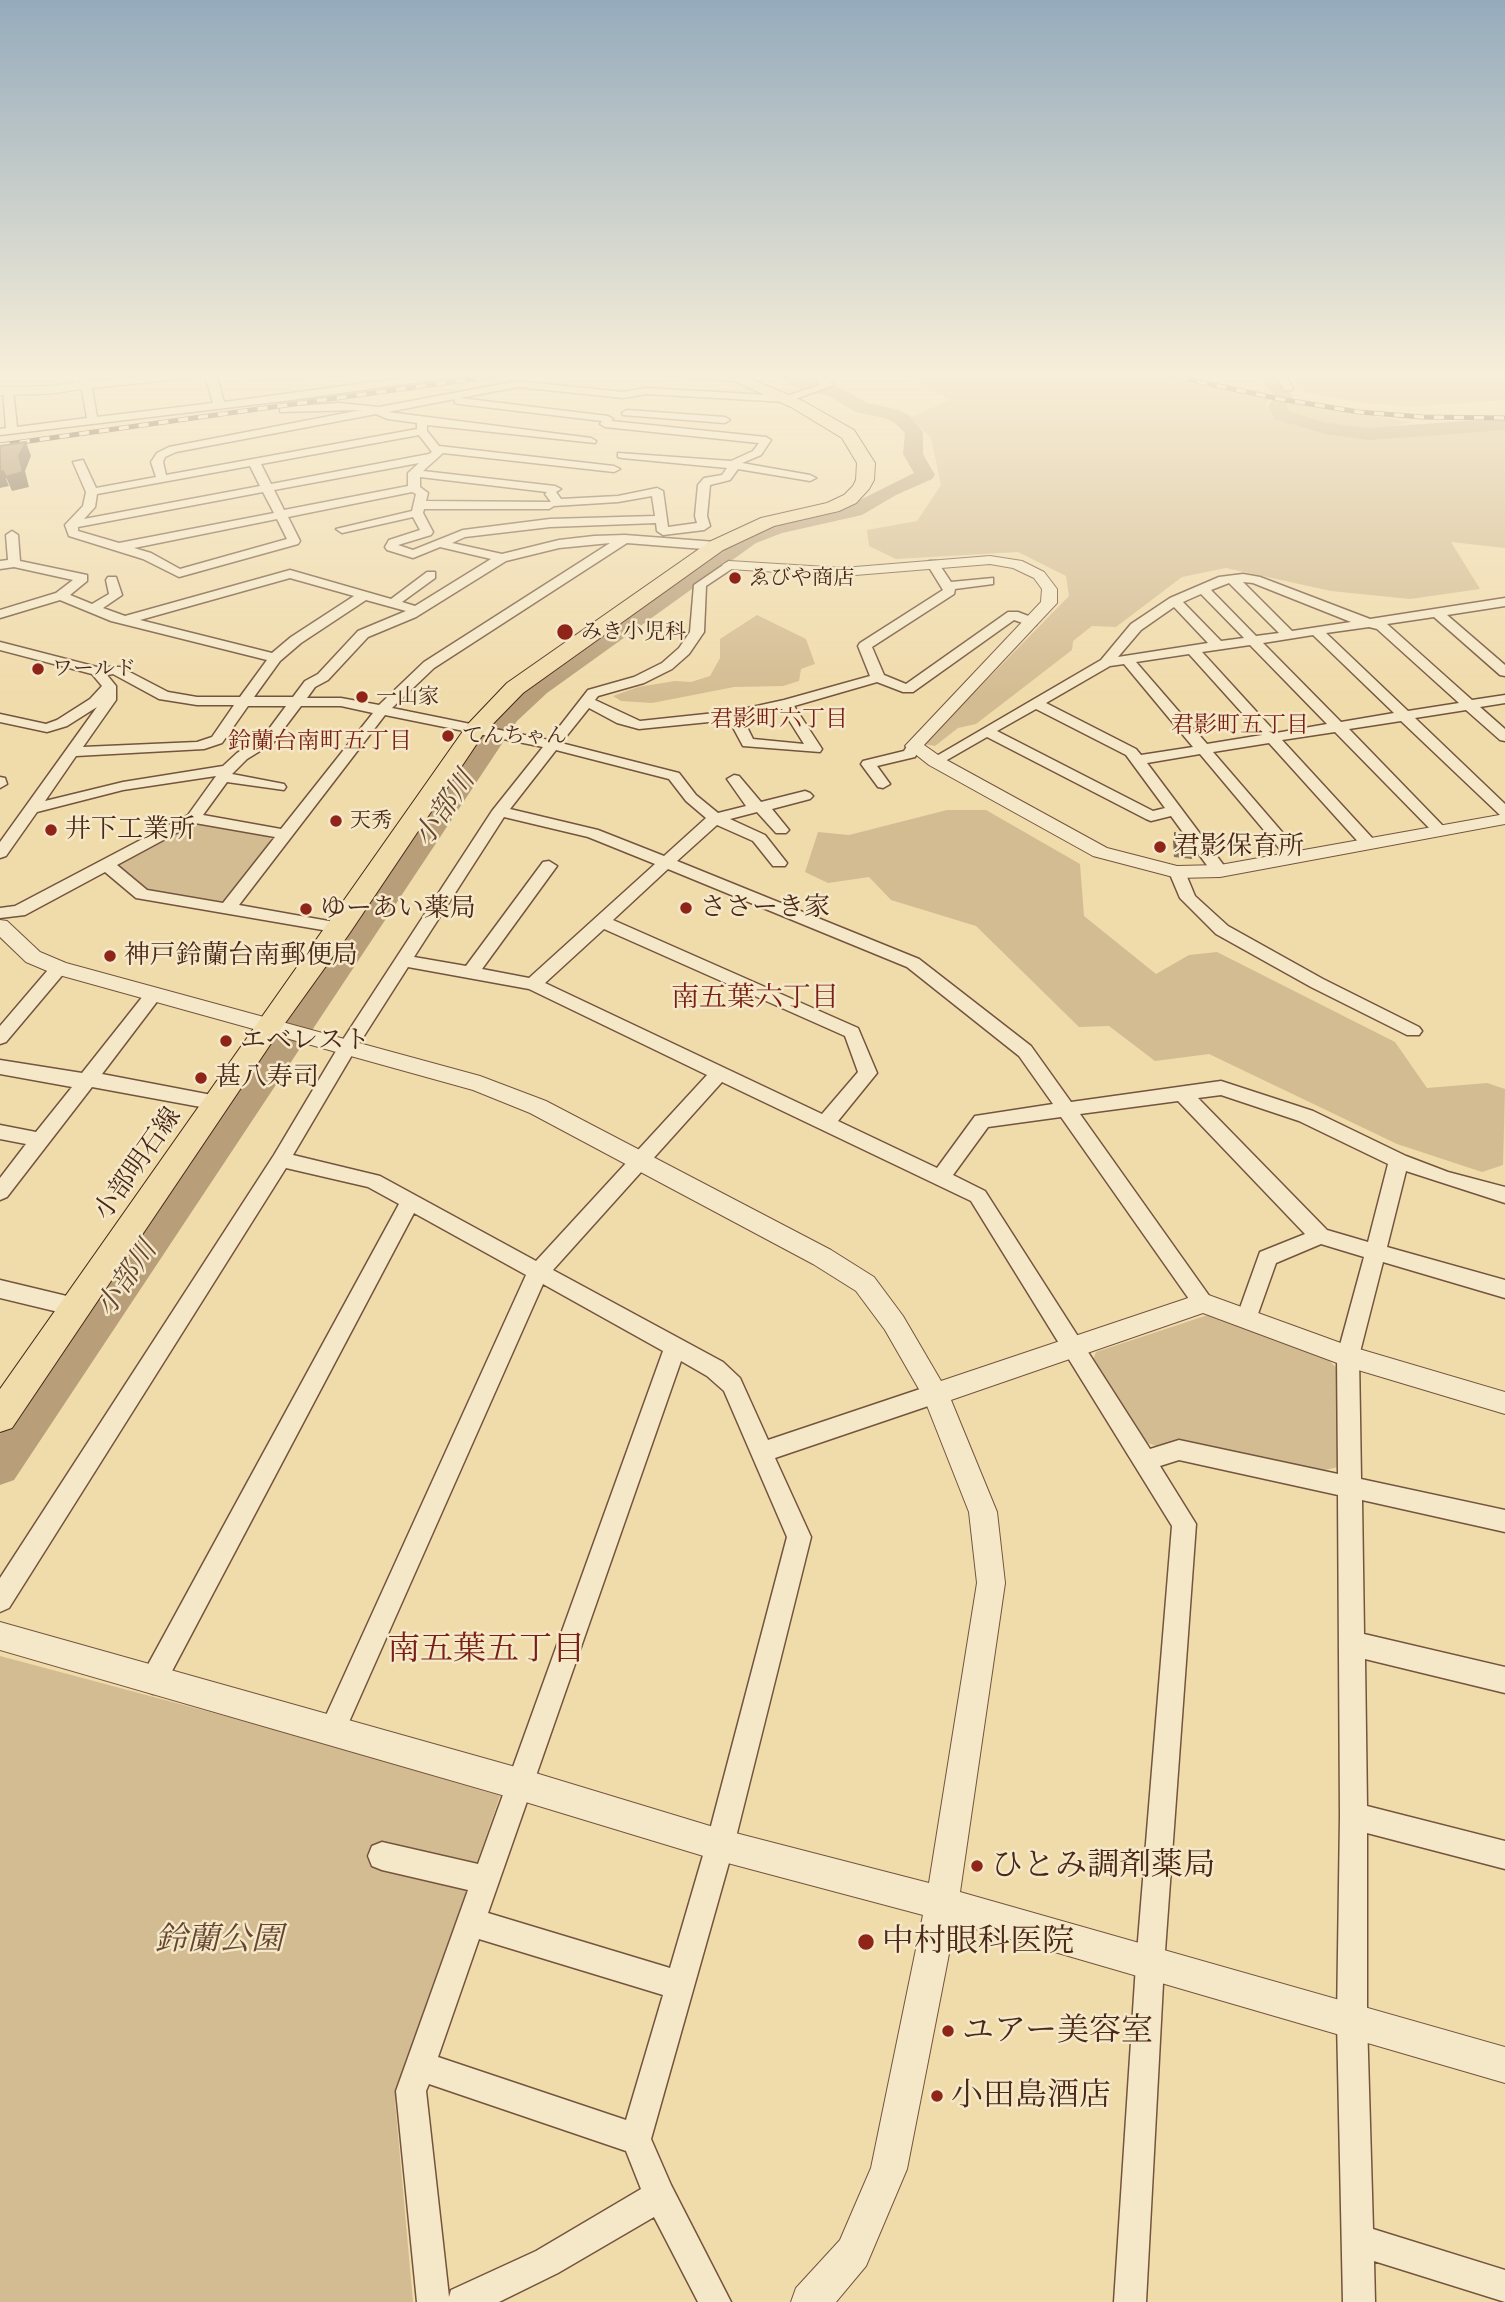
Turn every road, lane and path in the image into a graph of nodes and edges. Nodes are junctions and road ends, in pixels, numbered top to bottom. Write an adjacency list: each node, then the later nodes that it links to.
1 (85, 480): 16 (street)
2 (154, 480): 16 (street)
3 (263, 480): 14 (street)
4 (303, 480): 14 (street)
5 (414, 480): 15 (street)
6 (512, 480): 13 (street)
7 (545, 480): 13 (street)
8 (562, 480): 13 (street)
9 (575, 480): 13 (street)
10 (708, 480): 23 (street)
11 (864, 480): 29 (main road, 小部明石線)
12 (638, 482): 17 (street)
13 (559, 484): 17 (street); 18 (street); 20 (street)
14 (267, 488): 19 (street); 21 (street)
15 (414, 488): 18 (street); 19 (street)
16 (92, 492): 21 (street)
17 (650, 493): 23 (street)
18 (419, 509): 22 (street); 26 (street)
19 (280, 514): 27 (street); 32 (street)
20 (550, 523): 23 (street); 26 (street)
21 (71, 525): 27 (street)
22 (342, 529)
23 (666, 531): 25 (street); 29 (street)
24 (12, 535): 30 (street)
25 (625, 539): 28 (street); 72 (street)
26 (441, 544): 28 (street)
27 (119, 547): 32 (street)
28 (502, 558): 45 (street)
29 (713, 558): 31 (street); 68 (street); 77 (main road, 小部明石線)
30 (7, 564): 40 (street)
31 (933, 564): 37 (street); 49 (street)
32 (260, 566): 39 (street); 48 (street)
33 (432, 575): 42 (street)
34 (1232, 579): 38 (street); 50 (street); 53 (street)
35 (112, 580): 44 (street)
36 (989, 581): 37 (street)
37 (947, 586): 63 (street)
38 (1202, 588): 41 (street); 54 (street)
39 (365, 594): 42 (street); 58 (street)
40 (61, 596): 44 (street); 46 (street)
41 (1175, 601): 56 (street); 60 (street)
42 (393, 603): 45 (street)
43 (1502, 606): 47 (street)
44 (92, 609): 48 (street)
45 (416, 610): 67 (street)
46 (0, 613): 51 (street)
47 (1437, 613): 50 (street); 62 (street)
48 (126, 621): 58 (street)
49 (1031, 622): 63 (street); 82 (street)
50 (1370, 623): 52 (street); 71 (street)
51 (11, 628)
52 (1316, 631): 53 (street); 74 (street)
53 (1289, 635): 54 (street)
54 (1254, 641): 56 (street); 76 (street)
55 (0, 646): 61 (street)
56 (1218, 646): 57 (street)
57 (1192, 650): 59 (street); 80 (street)
58 (275, 658): 66 (street)
59 (1127, 660): 60 (street); 83 (street)
60 (1106, 663): 70 (street)
61 (97, 671): 64 (street); 66 (street)
62 (1505, 672)
63 (878, 678): 69 (street)
64 (109, 686): 75 (street); 84 (street)
65 (1505, 699): 71 (street)
66 (244, 701): 67 (street); 84 (street)
67 (300, 701): 72 (street); 87 (street)
68 (587, 701): 73 (street); 81 (street)
69 (786, 704): 73 (street); 73 (street)
70 (1038, 705): 78 (street); 85 (street)
71 (1470, 705): 74 (street); 79 (street)
72 (383, 709): 77 (street); 102 (street)
73 (734, 715)
74 (1403, 715): 76 (street); 96 (street)
75 (0, 718)
76 (1338, 727): 80 (street); 101 (street)
77 (482, 730): 81 (street); 116 (main road, 小部明石線)
78 (988, 732): 86 (street); 94 (street)
79 (1505, 737)
80 (1272, 738): 83 (street); 103 (street)
81 (553, 745): 95 (street); 98 (street)
82 (914, 746): 86 (street); 89 (street)
83 (1204, 749): 85 (street); 105 (street)
84 (71, 752): 93 (street)
85 (1139, 760): 94 (street)
86 (935, 761): 111 (street)
87 (226, 774): 90 (street); 93 (street); 97 (street)
88 (734, 779): 92 (street)
89 (883, 783)
90 (279, 787)
91 (805, 796): 92 (street)
92 (758, 808): 98 (street); 100 (street)
93 (30, 810): 104 (street)
94 (1174, 810): 110 (street)
95 (500, 811): 106 (street); 117 (street)
96 (1505, 812)
97 (193, 818): 102 (street); 108 (street)
98 (715, 818): 106 (street); 107 (street)
99 (1505, 820): 101 (street)
100 (781, 830)
101 (1440, 831): 103 (street)
102 (285, 834): 112 (street)
103 (1368, 844): 105 (street)
104 (1, 850)
105 (1295, 857): 110 (street)
106 (664, 862): 114 (street); 131 (street)
107 (779, 863)
108 (106, 864): 112 (street); 113 (street)
109 (550, 866): 119 (street)
110 (1220, 871): 111 (street)
111 (1177, 872): 123 (street)
112 (227, 909): 116 (street)
113 (0, 913)
114 (601, 920): 120 (street); 132 (street)
115 (0, 926): 118 (street)
116 (340, 928): 122 (main road, 小部明石線)
117 (405, 961): 119 (street); 125 (street)
118 (59, 968): 121 (street); 124 (street)
119 (470, 973): 120 (street)
120 (533, 984): 127 (street)
121 (153, 995): 122 (street); 128 (street)
122 (288, 1031): 125 (street); 130 (main road, 小部明石線)
123 (1413, 1031)
124 (0, 1038)
125 (348, 1046): 135 (street); 136 (street)
126 (0, 1067): 128 (street)
127 (719, 1073): 132 (street); 136 (street)
128 (88, 1080): 130 (street); 134 (street)
129 (1182, 1093): 131 (street); 137 (street); 142 (street)
130 (217, 1103): 148 (main road, 小部明石線)
131 (1067, 1109): 138 (street); 147 (street)
132 (825, 1123): 138 (street)
133 (0, 1132): 134 (street)
134 (40, 1140): 139 (street)
135 (281, 1160): 141 (street); 161 (street)
136 (638, 1160): 144 (street); 154 (street)
137 (1399, 1161): 140 (street); 143 (street)
138 (942, 1177): 151 (street)
139 (0, 1192)
140 (1505, 1195)
141 (410, 1202): 144 (street); 165 (street)
142 (1320, 1236): 143 (street); 149 (street)
143 (1375, 1252): 146 (street); 152 (street)
144 (538, 1272): 150 (street); 166 (street)
145 (0, 1289): 148 (street)
146 (1505, 1289)
147 (1203, 1304): 149 (street); 151 (street)
148 (75, 1307): 153 (main road, 小部明石線)
149 (1247, 1320): 152 (street)
150 (675, 1348): 157 (street); 167 (street)
151 (1073, 1348): 154 (street); 158 (street)
152 (1348, 1356): 155 (street); 159 (street)
153 (7, 1394): 156 (main road, 小部明石線)
154 (935, 1394): 157 (street); 173 (street)
155 (1505, 1403)
156 (0, 1417)
157 (762, 1452): 169 (street)
158 (1144, 1461): 159 (street); 175 (street)
159 (1349, 1486): 160 (street); 163 (street)
160 (1505, 1521)
161 (0, 1600)
162 (0, 1636): 165 (street)
163 (1351, 1643): 164 (street); 168 (street)
164 (1505, 1680)
165 (153, 1681): 166 (street)
166 (332, 1731): 167 (street)
167 (519, 1784): 169 (street); 172 (street)
168 (1354, 1816): 170 (street); 177 (street)
169 (720, 1845): 173 (street); 176 (street)
170 (1505, 1855)
171 (382, 1856): 172 (street)
172 (485, 1880): 174 (street)
173 (942, 1903): 175 (street); 187 (street)
174 (471, 1922): 176 (street); 179 (street)
175 (1150, 1965): 177 (street); 188 (street)
176 (681, 1986): 180 (street)
177 (1352, 2020): 178 (street); 182 (street)
178 (1505, 2065)
179 (420, 2066): 180 (street); 184 (street)
180 (636, 2139): 181 (street)
181 (660, 2196): 185 (street); 186 (street)
182 (1359, 2241): 183 (street); 189 (street)
183 (1505, 2286)
184 (433, 2302)
185 (463, 2302)
186 (715, 2302)
187 (810, 2302)
188 (1130, 2302)
189 (1359, 2302)

